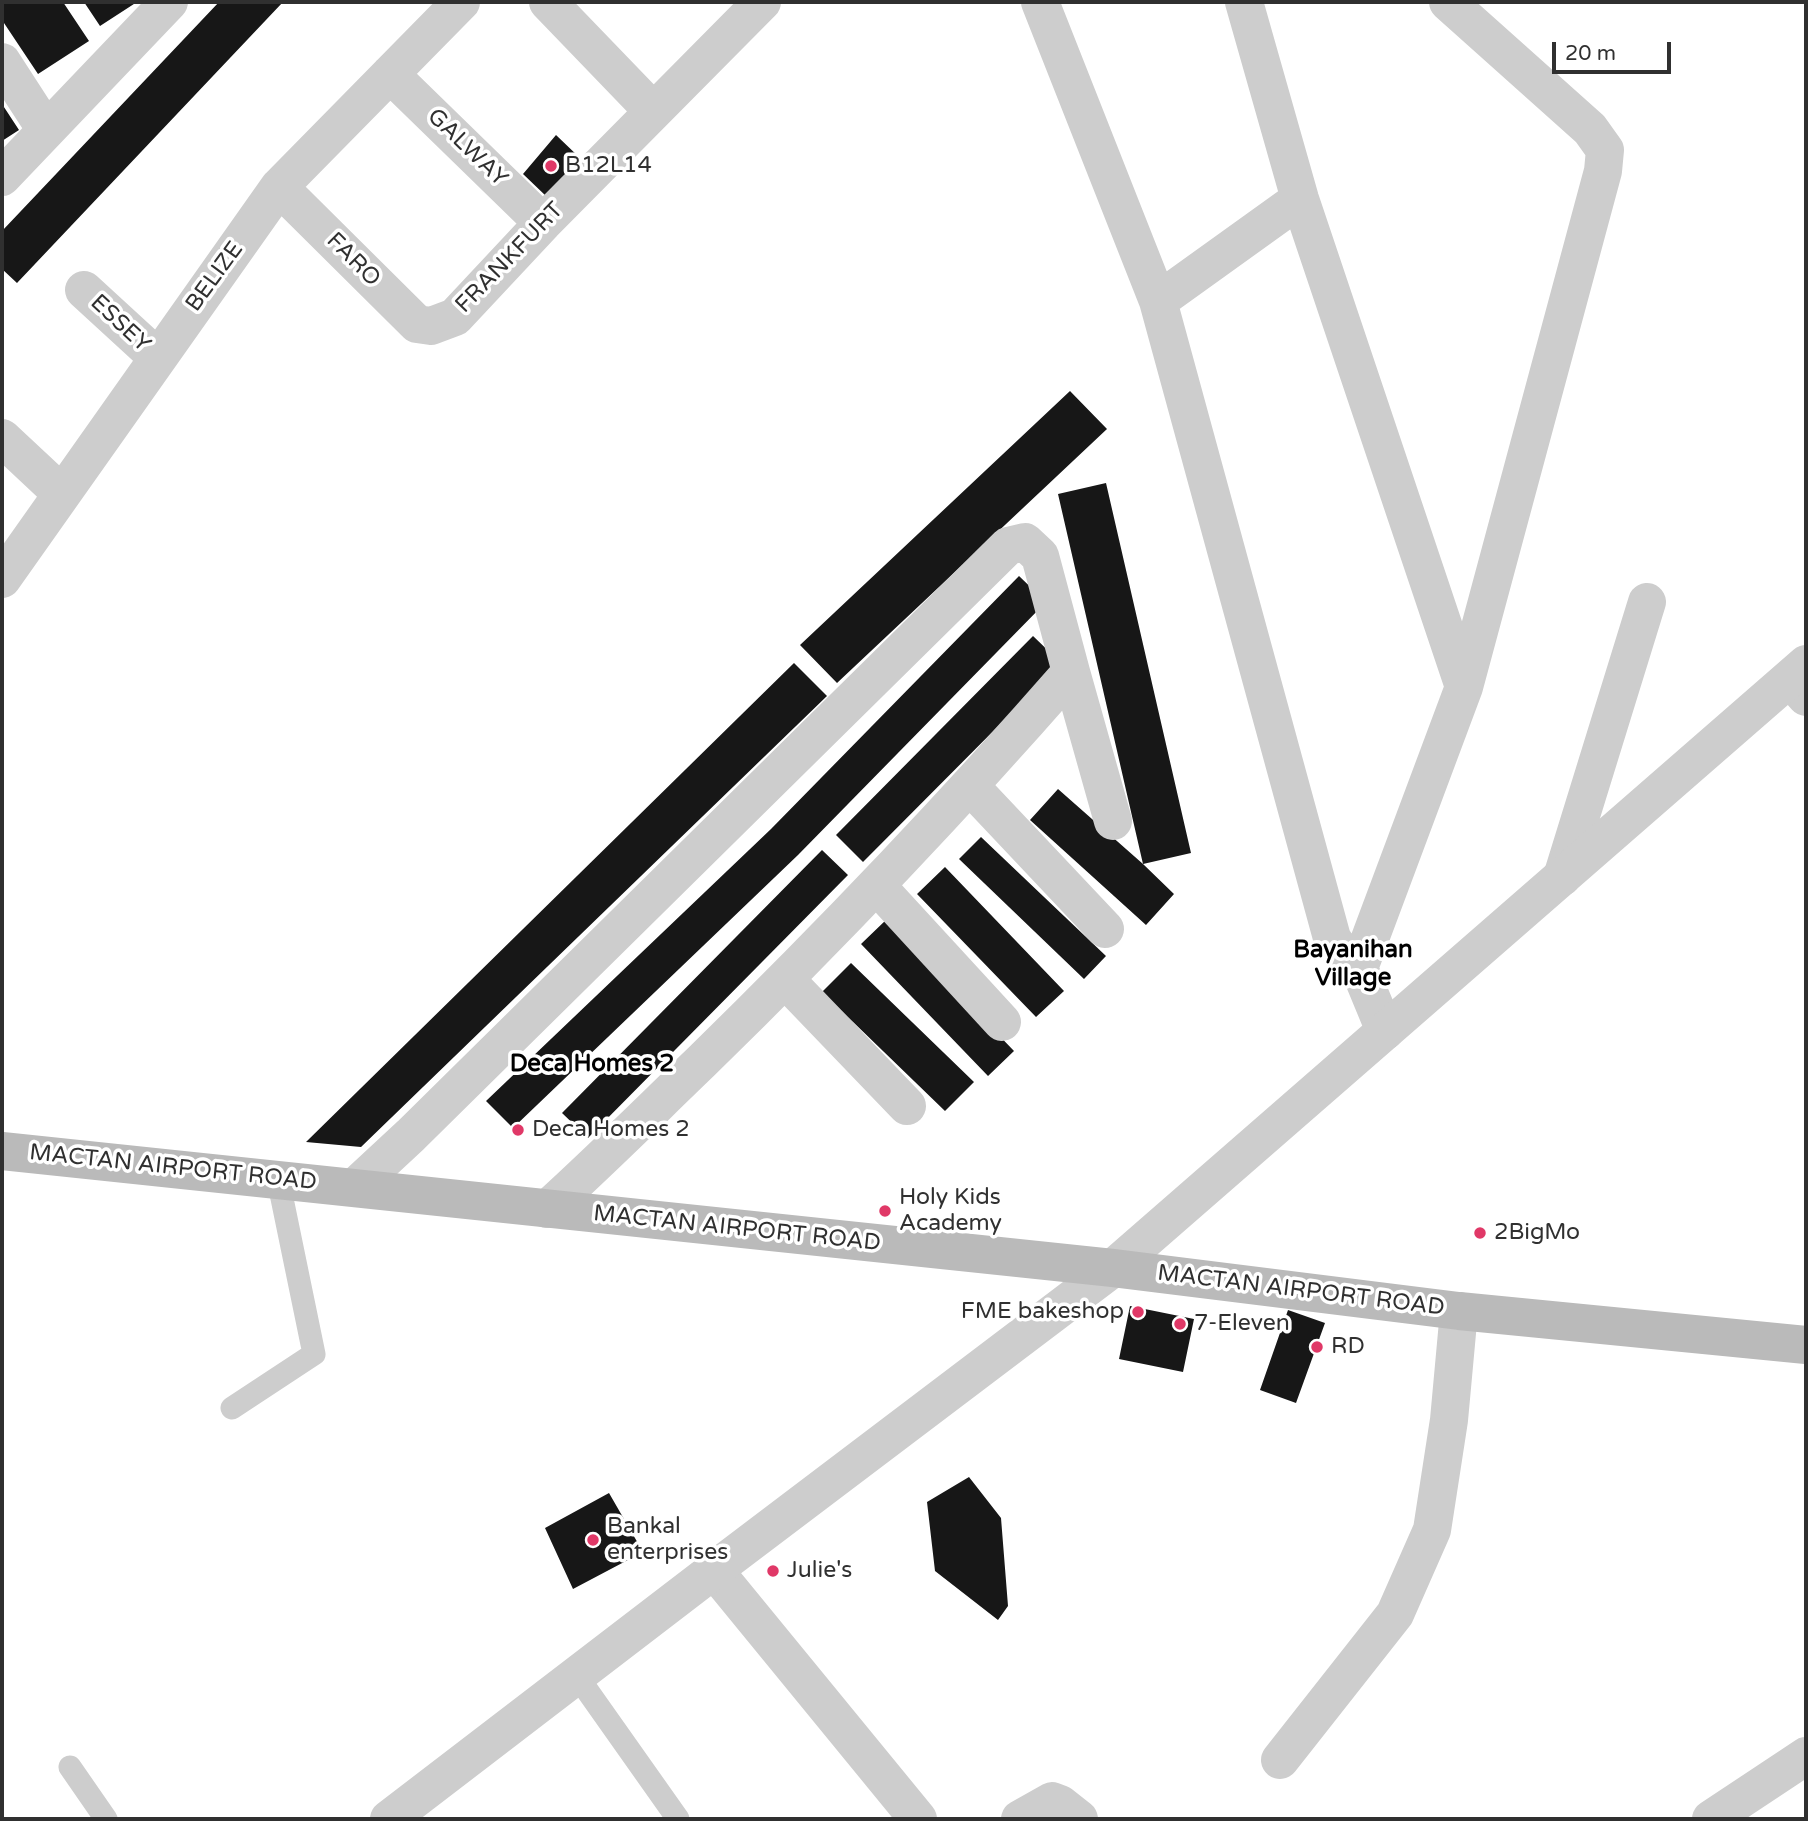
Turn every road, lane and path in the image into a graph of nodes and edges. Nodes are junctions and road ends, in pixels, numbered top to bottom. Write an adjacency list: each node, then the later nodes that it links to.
1 (461, 2): 9 (street, BELIZE)
2 (548, 2): 10 (street)
3 (762, 2): 10 (street, FRANKFURT)
4 (1040, 2): 17 (street)
5 (1244, 2): 14 (street)
6 (1448, 2): 26 (street)
7 (167, 3): 11 (street)
8 (2, 62): 11 (street)
9 (390, 74): 13 (street, BELIZE); 15 (street, GALWAY)
10 (653, 111): 15 (street, FRANKFURT)
11 (46, 130): 12 (street)
12 (2, 177)
13 (279, 187): 18 (street, FARO); 19 (street, BELIZE)
14 (1300, 199): 17 (street); 26 (street)
15 (543, 223): 18 (street, FRANKFURT)
16 (84, 290): 19 (street, ESSEY)
17 (1158, 301): 32 (street)
18 (431, 326)
19 (157, 357): 21 (street, BELIZE)
20 (2, 438): 21 (street)
21 (62, 494): 22 (street, BELIZE)
22 (2, 579)
23 (1647, 602): 29 (street)
24 (1071, 673): 27 (street); 28 (street); 39 (street)
25 (1801, 680): 29 (street)
26 (1464, 687): 32 (street)
27 (971, 787): 30 (street); 31 (street)
28 (1113, 821)
29 (1562, 877): 35 (street)
30 (877, 886): 33 (street); 34 (street)
31 (1105, 929)
32 (1359, 968): 35 (street)
33 (785, 979): 36 (street); 40 (street)
34 (1002, 1022)
35 (1385, 1031): 41 (street)
36 (907, 1106)
37 (2, 1151): 38 (main road, MACTAN AIRPORT ROAD)
38 (278, 1179): 39 (main road, MACTAN AIRPORT ROAD); 44 (lane)
39 (355, 1187): 40 (main road, MACTAN AIRPORT ROAD)
40 (547, 1209): 41 (main road, MACTAN AIRPORT ROAD)
41 (1113, 1268): 42 (main road, MACTAN AIRPORT ROAD); 45 (street)
42 (1459, 1311): 43 (main road, MACTAN AIRPORT ROAD); 48 (street)
43 (1806, 1345)
44 (232, 1408)
45 (714, 1570): 46 (street); 53 (street)
46 (578, 1676): 51 (street); 52 (lane)
47 (1806, 1756): 56 (street)
48 (1280, 1760)
49 (70, 1767): 50 (lane)
50 (106, 1819)
51 (389, 1819)
52 (678, 1819)
53 (918, 1819)
54 (1020, 1819): 55 (street)
55 (1079, 1819)
56 (1711, 1819)

